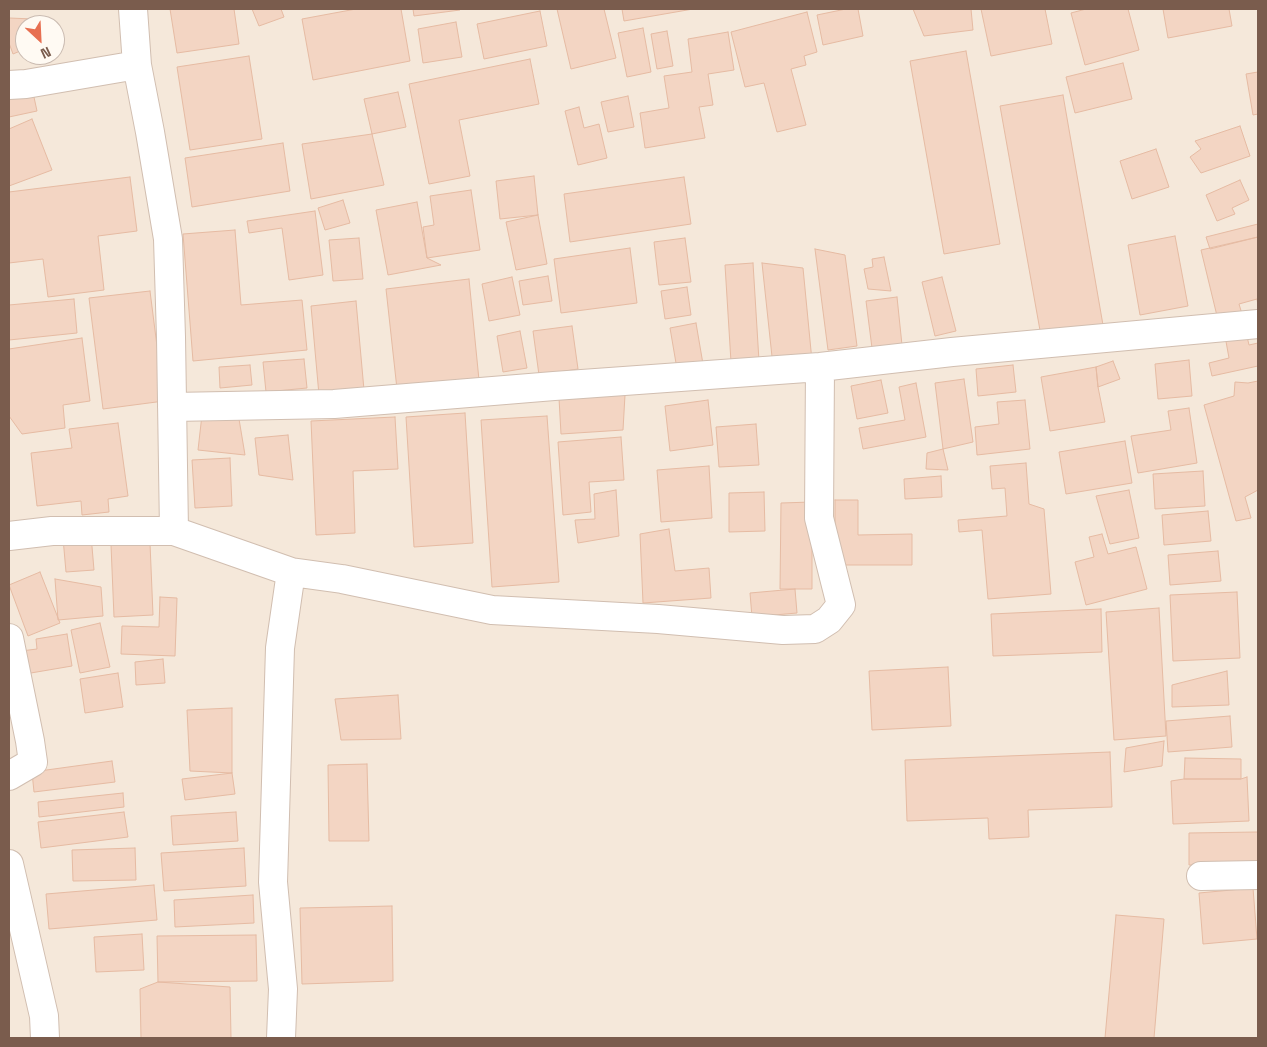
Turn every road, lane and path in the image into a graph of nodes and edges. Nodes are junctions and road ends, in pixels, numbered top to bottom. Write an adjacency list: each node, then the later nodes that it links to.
1 (133, 9): 2 (street)
2 (137, 65): 3 (street); 6 (street)
3 (9, 85)
4 (1258, 324): 5 (street)
5 (820, 367): 6 (street); 9 (street)
6 (172, 408): 7 (street)
7 (174, 531): 8 (street); 9 (street)
8 (9, 536)
9 (291, 572): 16 (street)
10 (9, 638): 11 (street)
11 (9, 776)
12 (9, 864): 15 (street)
13 (1258, 875): 14 (street)
14 (1201, 876)
15 (45, 1038)
16 (281, 1038)

